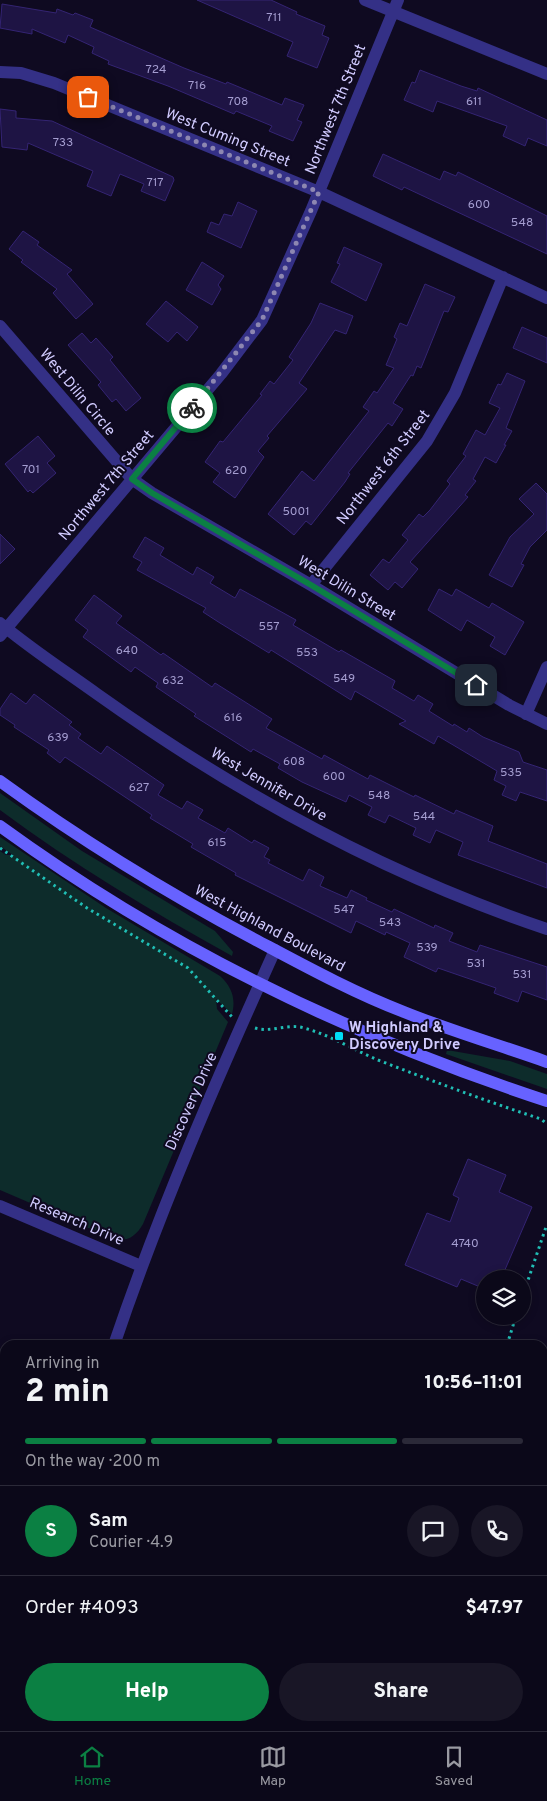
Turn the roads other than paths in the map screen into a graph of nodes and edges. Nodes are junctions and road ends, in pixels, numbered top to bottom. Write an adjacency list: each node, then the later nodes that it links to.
1 (365, 0): 2 (street)
2 (395, 5): 4 (street); 5 (street, Northwest 7th Street)
3 (0, 72): 5 (street, West Cuming Street)
4 (547, 74)
5 (319, 192): 6 (street, West Cuming Street); 9 (street, Northwest 7th Street)
6 (503, 277): 7 (street, West Cuming Street); 10 (street, Northwest 6th Street)
7 (547, 298)
8 (0, 326): 9 (street, West Dilin Circle)
9 (132, 479): 10 (street, West Dilin Street); 11 (street, Northwest 7th Street)
10 (311, 585): 13 (street, West Dilin Street)
11 (2, 629): 17 (street, West Jennifer Drive)
12 (547, 668): 13 (street)
13 (526, 714): 14 (street, West Dilin Street)
14 (547, 724)
15 (0, 781): 18 (main road, West Highland Boulevard)
16 (0, 826): 19 (main road)
17 (547, 929)
18 (275, 950): 19 (street, Discovery Drive); 20 (main road, West Highland Boulevard)
19 (260, 985): 21 (main road); 23 (street, Discovery Drive)
20 (547, 1062)
21 (547, 1101)
22 (0, 1206): 23 (street, Research Drive)
23 (141, 1266): 24 (street, Discovery Drive)
24 (116, 1340)

